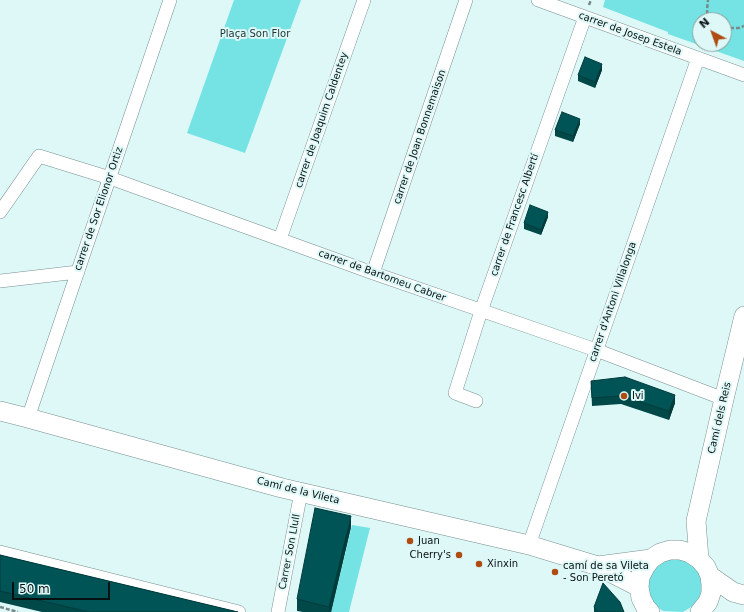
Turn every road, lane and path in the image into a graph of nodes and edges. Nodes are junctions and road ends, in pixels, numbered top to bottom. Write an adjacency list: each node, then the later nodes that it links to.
1 (170, 0): 12 (street, carrer de Sor Elionor Ortiz)
2 (364, 0): 15 (street, carrer de Joaquim Caldentey)
3 (466, 0): 17 (street, carrer de Joan Bonnemaison)
4 (538, 0): 7 (street, carrer de Josep Estela)
5 (708, 0): 6 (path)
6 (707, 12)
7 (585, 17): 10 (street, carrer de Josep Estela); 19 (street, carrer de Francesc Albertí)
8 (744, 26): 9 (path)
9 (732, 28)
10 (698, 58): 11 (street, carrer de Josep Estela); 21 (street, carrer d'Antoni Villalonga)
11 (744, 75)
12 (110, 178): 13 (street, carrer de Bartomeu Cabrer); 15 (street, carrer de Bartomeu Cabrer); 16 (street, carrer de Sor Elionor Ortiz)
13 (5, 197): 14 (street)
14 (0, 212)
15 (280, 239): 17 (street, carrer de Bartomeu Cabrer)
16 (78, 272): 18 (street); 25 (street, carrer de Sor Elionor Ortiz)
17 (373, 273): 19 (street, carrer de Bartomeu Cabrer)
18 (0, 281)
19 (481, 311): 21 (street, carrer de Bartomeu Cabrer); 23 (street, carrer de Francesc Albertí)
20 (744, 316): 22 (street, Camí dels Reis)
21 (596, 350): 22 (street, carrer de Bartomeu Cabrer); 28 (street, carrer d'Antoni Villalonga)
22 (724, 399): 27 (street, Camí dels Reis)
23 (476, 401)
24 (0, 411): 25 (street, Camí de la Vileta)
25 (28, 418): 26 (street, Camí de la Vileta)
26 (301, 492): 28 (street, Camí de la Vileta); 41 (street, Carrer Son Llull)
27 (696, 521): 29 (street, Camí dels Reis); 32 (street, Camí dels Reis)
28 (529, 546): 33 (street, Camí de la Vileta)
29 (670, 550): 31 (street); 32 (street)
30 (0, 552): 40 (street)
31 (651, 559): 33 (street, Camí de la Vileta); 35 (street)
32 (699, 559): 34 (street)
33 (598, 566): 35 (street, Camí de la Vileta)
34 (710, 576): 36 (street); 42 (street)
35 (639, 588): 38 (street)
36 (744, 595)
37 (0, 607): 39 (path)
38 (648, 611)
39 (17, 612)
40 (239, 612)
41 (278, 612)
42 (700, 612)

